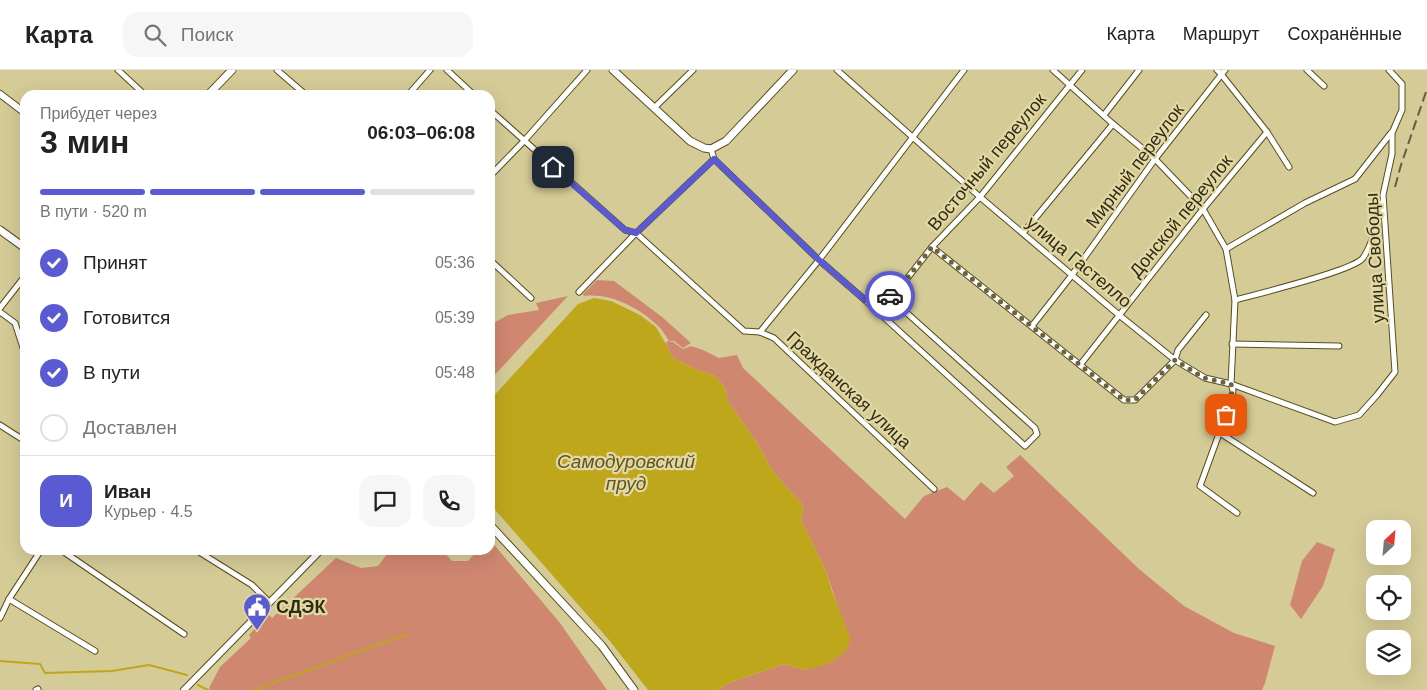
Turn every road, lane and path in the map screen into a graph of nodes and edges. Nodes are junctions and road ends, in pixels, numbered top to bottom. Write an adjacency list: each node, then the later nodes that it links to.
1 (118, 70): 21 (street)
2 (232, 70): 22 (main road)
3 (277, 70): 23 (street)
4 (430, 70): 24 (street)
5 (447, 70): 25 (street)
6 (587, 70): 35 (street)
7 (613, 70): 27 (main road)
8 (693, 70): 27 (street)
9 (793, 70): 36 (main road)
10 (837, 70): 34 (street, улица Гастелло)
11 (964, 70): 34 (street)
12 (1053, 70): 19 (street)
13 (1082, 70): 19 (street, Восточный переулок)
14 (1139, 70): 30 (street)
15 (1216, 70): 18 (street)
16 (1307, 70): 20 (street)
17 (1389, 70): 33 (street, улица Свободы)
18 (1223, 72): 32 (street); 38 (street, Мирный переулок)
19 (1070, 85): 30 (street); 42 (street, Восточный переулок)
20 (1324, 86)
21 (140, 90)
22 (213, 90)
23 (300, 90)
24 (412, 90)
25 (469, 90)
26 (0, 94): 28 (street)
27 (654, 108): 36 (main road)
28 (20, 109)
29 (495, 115): 35 (street, Гражданская улица)
30 (1104, 115): 31 (street)
31 (1114, 124): 38 (street); 46 (street)
32 (1267, 132): 39 (street); 43 (street, Донской переулок)
33 (1392, 133): 41 (street, улица Свободы); 49 (street)
34 (914, 138): 42 (street, улица Гастелло); 50 (street)
35 (524, 141): 40 (street); 45 (street, Гражданская улица)
36 (711, 149): 37 (street)
37 (714, 159): 45 (street); 50 (street)
38 (1155, 159): 43 (street); 52 (street, Мирный переулок)
39 (1289, 167)
40 (495, 171)
41 (1383, 195): 58 (street); 71 (street, улица Свободы)
42 (980, 197): 46 (street, улица Гастелло); 48 (street, Восточный переулок)
43 (1204, 209): 49 (street); 61 (street, Донской переулок)
44 (0, 230): 47 (main road)
45 (636, 233): 54 (street); 64 (street, Гражданская улица)
46 (1023, 234): 52 (street, улица Гастелло)
47 (20, 244)
48 (932, 247): 55 (street, Восточный переулок); 63 (street)
49 (1226, 249): 58 (street)
50 (819, 260): 57 (street); 64 (street)
51 (495, 265): 56 (street)
52 (1072, 275): 61 (street, улица Гастелло); 63 (street, Мирный переулок)
53 (20, 282): 59 (street)
54 (579, 292)
55 (889, 297): 57 (street); 57 (street)
56 (531, 298)
57 (865, 300)
58 (1235, 300): 66 (street)
59 (0, 308)
60 (0, 312): 65 (street)
61 (1119, 315): 68 (street, улица Гастелло); 69 (street, Донской переулок)
62 (1206, 315): 68 (street)
63 (1032, 326): 69 (street)
64 (760, 332): 75 (street, Гражданская улица)
65 (20, 339)
66 (1232, 344): 67 (street); 70 (street)
67 (1339, 346)
68 (1175, 360): 69 (street); 70 (street, улица Гастелло)
69 (1080, 365)
70 (1231, 384): 71 (street, улица Гастелло); 73 (street)
71 (1335, 422)
72 (0, 424): 74 (street)
73 (1220, 432): 76 (street); 77 (street)
74 (20, 438)
75 (934, 489)
76 (1313, 493)
77 (1237, 513)
78 (495, 530): 89 (main road)
79 (38, 555): 83 (street)
80 (68, 555): 86 (street)
81 (204, 555): 84 (street)
82 (316, 555): 84 (street)
83 (9, 599): 85 (street); 87 (street)
84 (269, 602): 88 (street)
85 (0, 618)
86 (184, 634)
87 (95, 651)
88 (184, 690)
89 (634, 690)

